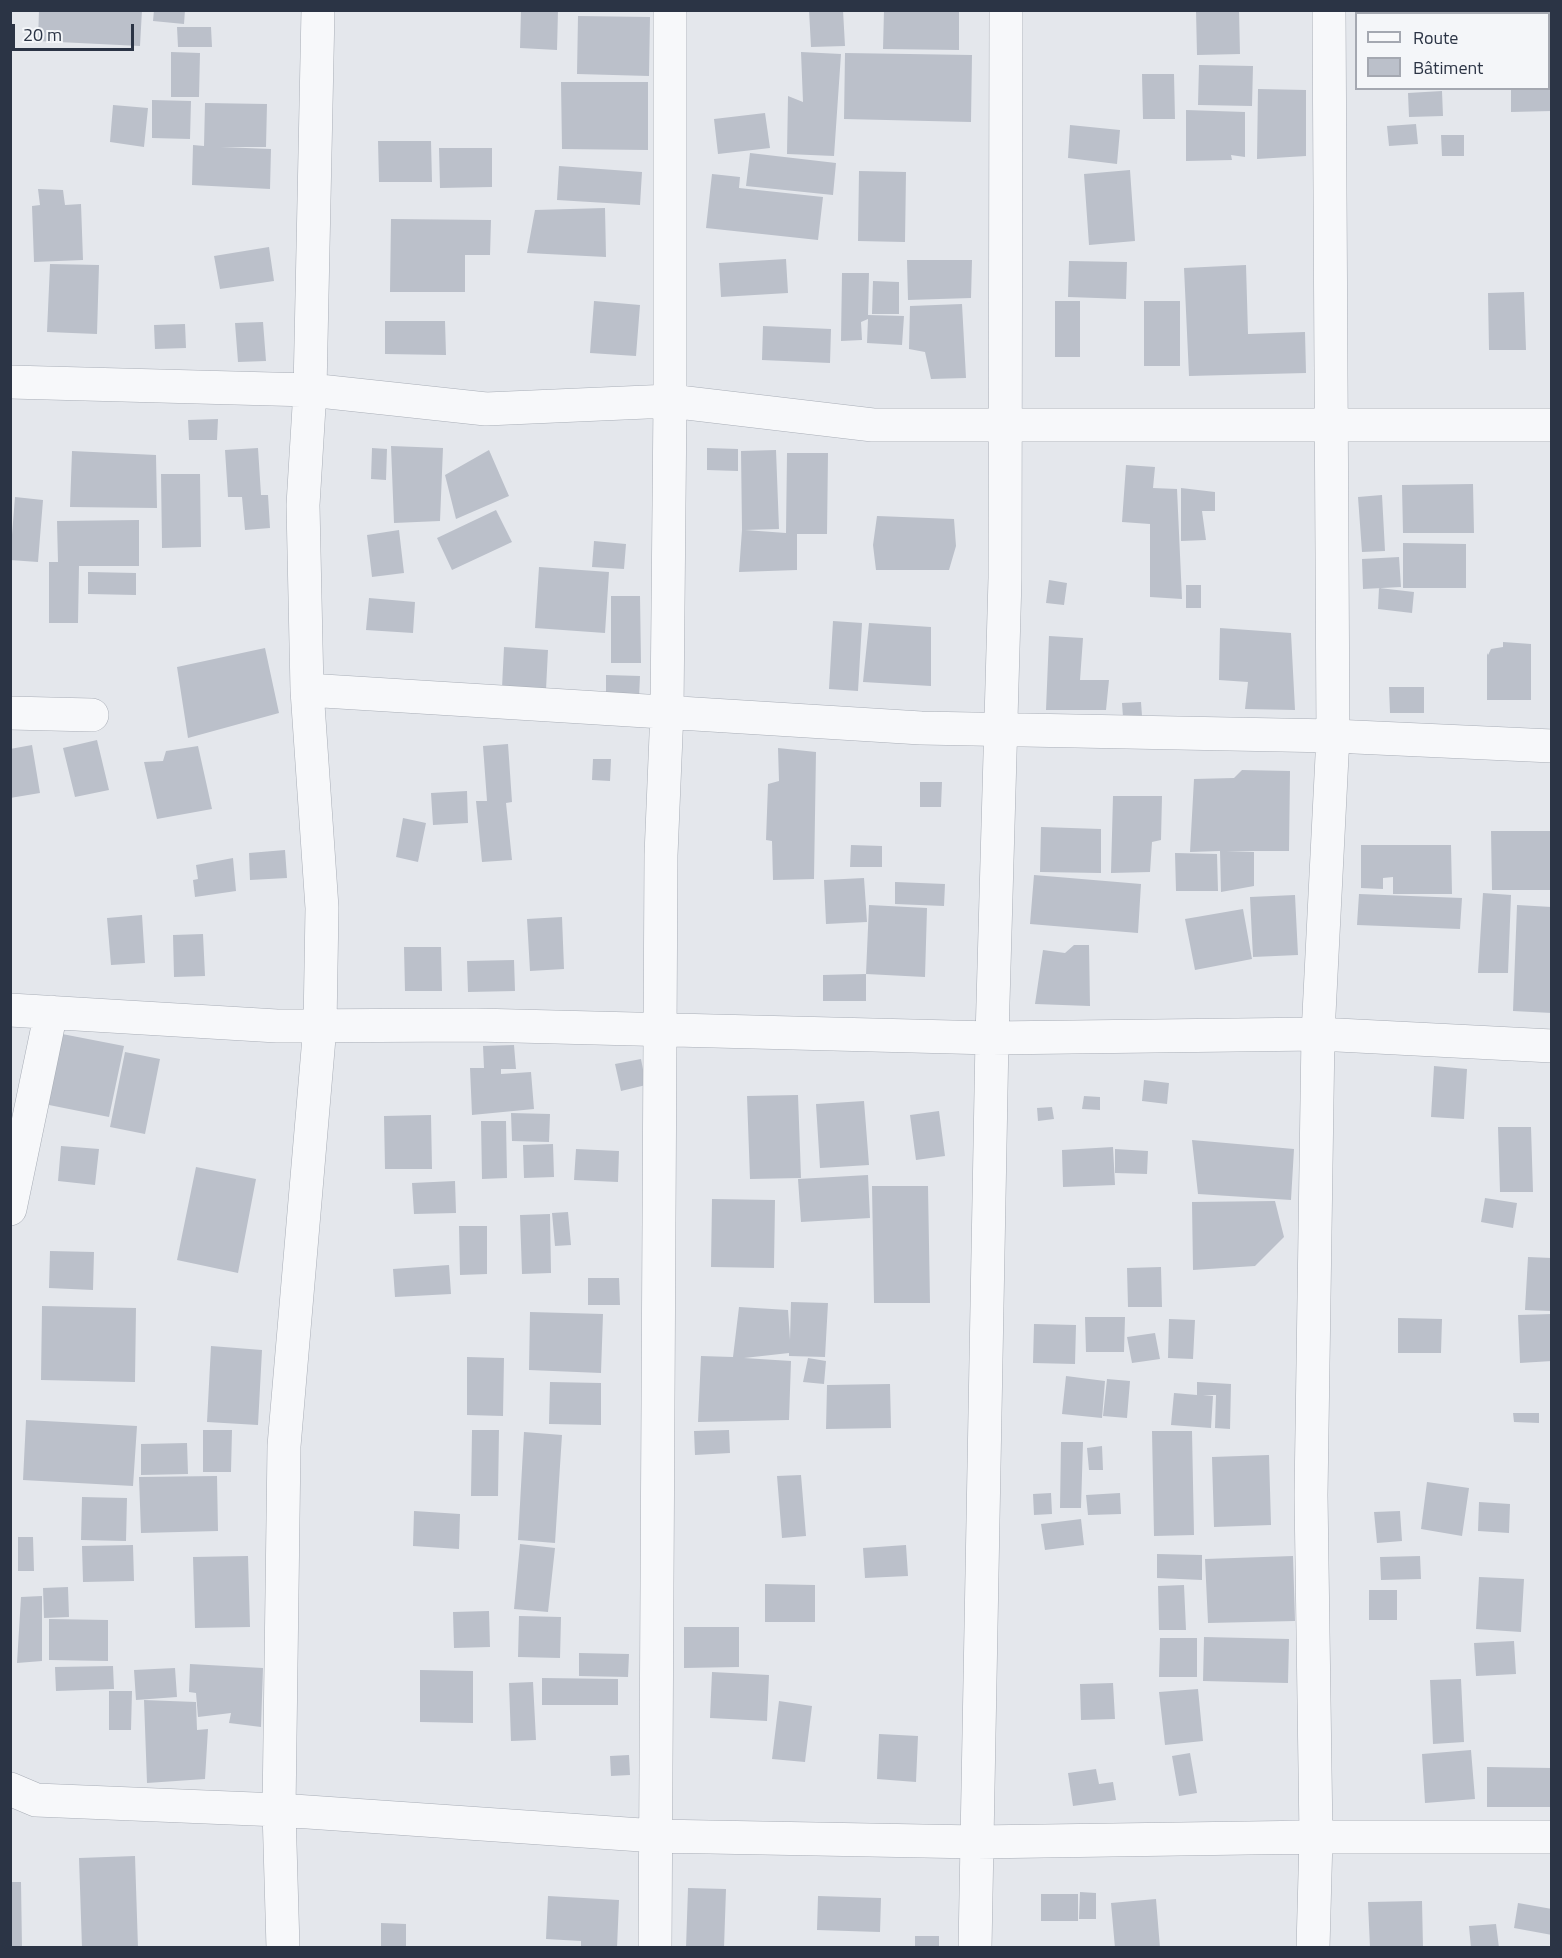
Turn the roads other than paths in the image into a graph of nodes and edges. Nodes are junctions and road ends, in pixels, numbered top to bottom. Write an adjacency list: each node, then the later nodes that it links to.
1 (318, 10): 6 (street)
2 (670, 10): 7 (street)
3 (1006, 10): 8 (street)
4 (1329, 10): 9 (street)
5 (10, 382): 6 (street)
6 (310, 390): 7 (street); 11 (street)
7 (670, 401): 8 (street); 12 (street)
8 (1005, 425): 9 (street); 15 (street)
9 (1330, 425): 10 (street); 16 (street)
10 (1551, 425)
11 (308, 690): 12 (street); 20 (street)
12 (667, 711): 15 (street); 21 (street)
13 (10, 714): 14 (street)
14 (92, 715)
15 (1001, 730): 16 (street); 23 (street)
16 (1333, 736): 17 (street); 22 (street)
17 (1551, 746)
18 (10, 1010): 19 (street)
19 (51, 1012): 20 (street); 25 (street)
20 (320, 1026): 21 (street); 27 (street)
21 (660, 1030): 23 (street); 28 (street)
22 (1318, 1034): 23 (street); 24 (street); 29 (street)
23 (992, 1038): 31 (street)
24 (1551, 1046)
25 (10, 1209)
26 (10, 1790): 27 (street)
27 (279, 1810): 28 (street); 32 (street)
28 (656, 1836): 31 (street); 33 (street)
29 (1316, 1837): 30 (street); 31 (street); 35 (street)
30 (1551, 1837)
31 (977, 1842): 34 (street)
32 (283, 1947)
33 (655, 1947)
34 (975, 1947)
35 (1313, 1947)

